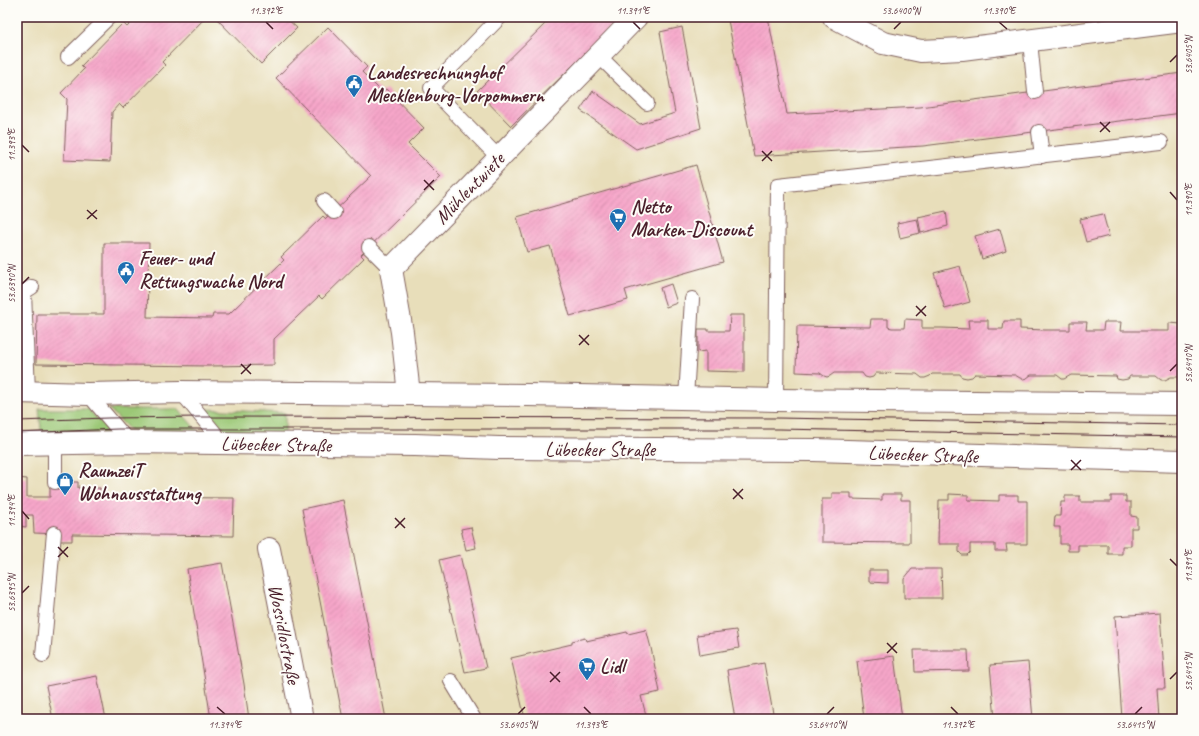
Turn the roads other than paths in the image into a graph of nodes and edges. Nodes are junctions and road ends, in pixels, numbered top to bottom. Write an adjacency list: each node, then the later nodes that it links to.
1 (109, 17): 8 (lane)
2 (500, 17): 14 (lane)
3 (636, 17): 7 (street, Mühlentwiete)
4 (834, 17): 6 (street)
5 (1182, 21): 6 (street)
6 (1030, 40): 9 (lane)
7 (599, 56): 10 (lane); 14 (street, Mühlentwiete)
8 (68, 57)
9 (1035, 92)
10 (646, 103)
11 (1039, 132): 13 (lane)
12 (1161, 142): 13 (lane)
13 (1042, 156): 26 (lane)
14 (499, 158): 18 (street, Mühlentwiete)
15 (324, 201): 16 (lane)
16 (334, 212)
17 (369, 247): 18 (lane)
18 (391, 268): 24 (street)
19 (32, 286): 21 (lane)
20 (692, 299): 25 (lane)
21 (22, 392): 23 (street)
22 (180, 392): 23 (street); 24 (street); 29 (lane)
23 (88, 394): 28 (lane)
24 (409, 394): 25 (street)
25 (686, 398): 26 (street)
26 (776, 400): 27 (street)
27 (1182, 404)
28 (129, 442): 29 (street, Lübecker Straße); 31 (street, Lübecker Straße)
29 (223, 443): 32 (street, Lübecker Straße)
30 (17, 444): 31 (street, Lübecker Straße)
31 (55, 444): 33 (lane)
32 (1182, 461)
33 (54, 482)
34 (54, 533): 36 (lane)
35 (269, 549): 38 (street, Wossidlostraße)
36 (43, 655)
37 (451, 681): 39 (lane)
38 (302, 719)
39 (474, 719)

